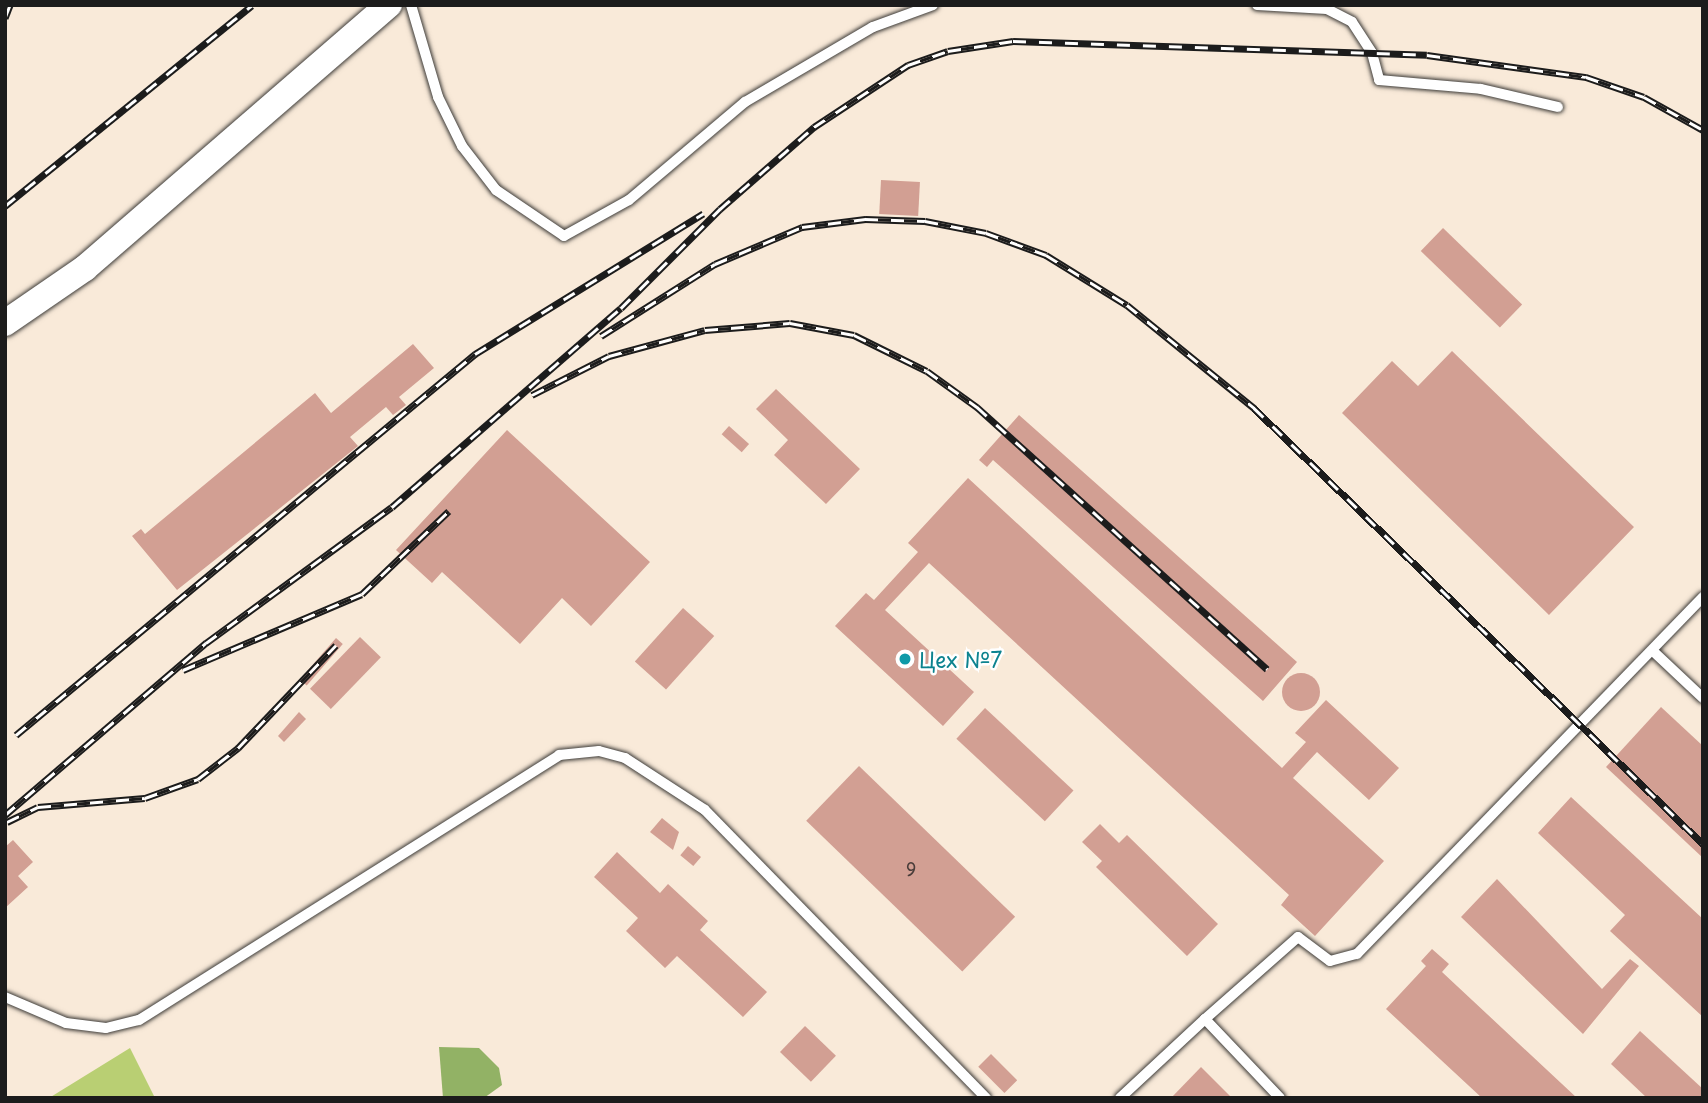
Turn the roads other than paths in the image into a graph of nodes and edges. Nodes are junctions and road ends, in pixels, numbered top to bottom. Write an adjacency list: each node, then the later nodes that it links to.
1 (389, 5): 6 (main road)
2 (411, 5): 3 (lane)
3 (933, 5)
4 (1257, 5): 5 (lane)
5 (1558, 107)
6 (5, 323)
7 (1703, 597): 8 (lane)
8 (1654, 652): 9 (lane); 11 (lane)
9 (1703, 698)
10 (5, 998): 12 (lane)
11 (1205, 1019): 13 (lane); 14 (lane)
12 (986, 1098)
13 (1120, 1098)
14 (1280, 1098)

